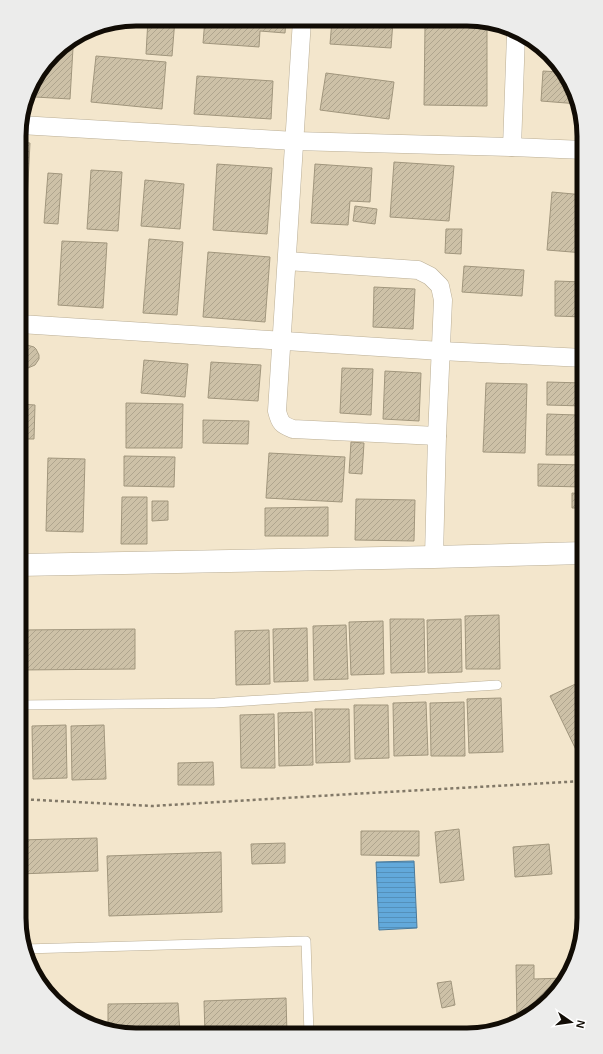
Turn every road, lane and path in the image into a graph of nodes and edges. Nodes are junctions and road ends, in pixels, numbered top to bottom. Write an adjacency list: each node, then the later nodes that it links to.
1 (302, 26): 4 (street)
2 (516, 37): 5 (street)
3 (27, 125): 4 (street)
4 (294, 141): 5 (street); 7 (street)
5 (512, 147): 6 (street)
6 (577, 150)
7 (287, 261): 9 (street); 10 (street)
8 (26, 324): 9 (street)
9 (282, 340): 10 (street); 12 (street)
10 (441, 351): 11 (street); 12 (street)
11 (577, 358)
12 (436, 436): 14 (street)
13 (577, 553): 14 (street)
14 (434, 557): 15 (street)
15 (26, 565)
16 (497, 685): 17 (lane)
17 (26, 705)
18 (577, 782): 19 (path)
19 (26, 799)
20 (31, 949): 21 (lane)
21 (309, 1028)

